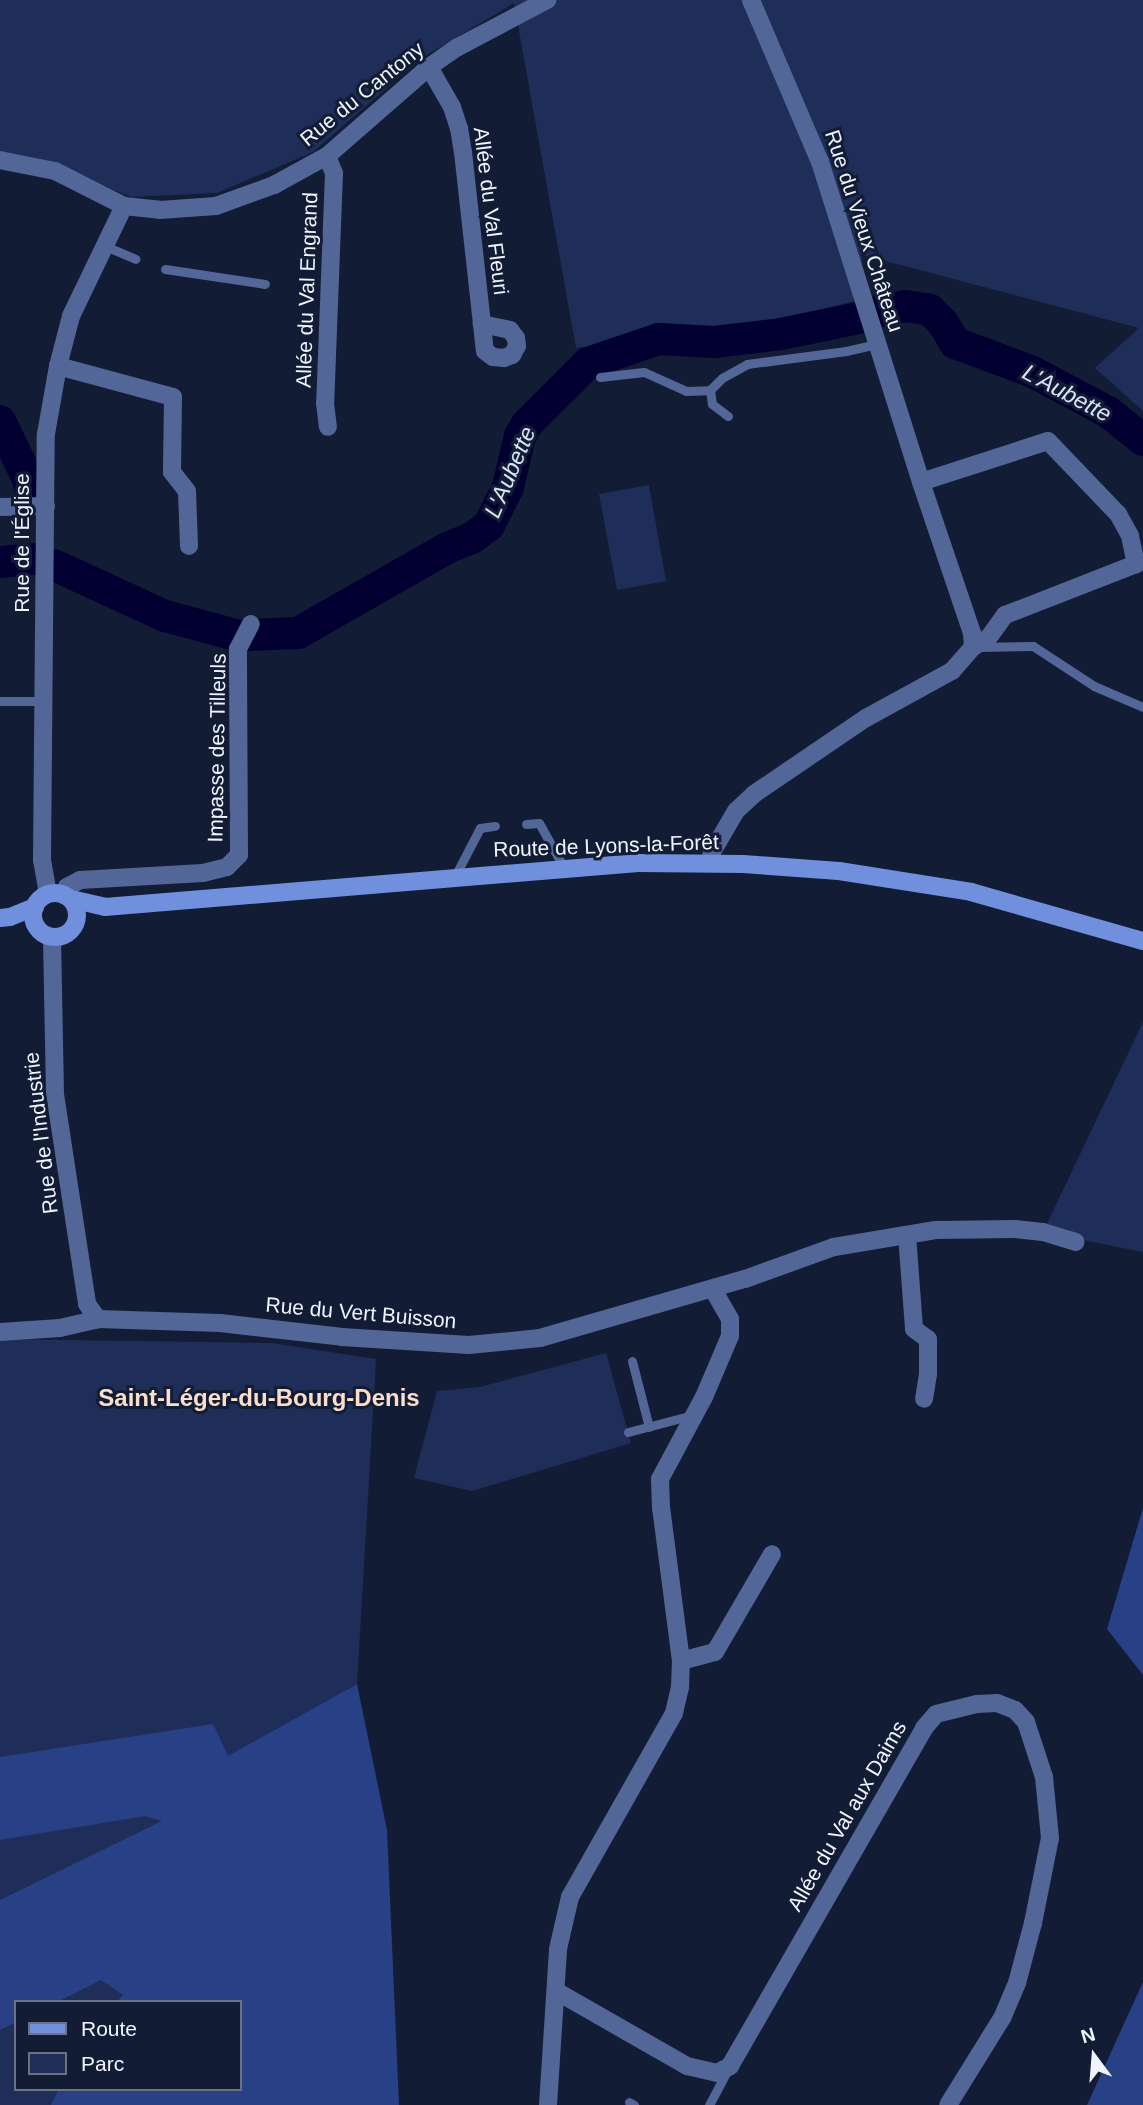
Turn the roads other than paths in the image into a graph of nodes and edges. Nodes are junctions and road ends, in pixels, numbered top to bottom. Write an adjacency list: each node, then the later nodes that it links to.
1 (547, 0): 3 (street, Rue du Cantony)
2 (751, 0): 12 (street, Rue du Vieux Château)
3 (429, 67): 4 (street, Rue du Cantony); 11 (street, Allée du Val Fleuri)
4 (327, 156): 6 (street, Rue du Cantony); 17 (street, Allée du Val Engrand)
5 (0, 160): 6 (street, Rue du Cantony)
6 (124, 206): 7 (street, Rue de l'Église)
7 (104, 246): 8 (lane); 13 (street, Rue de l'Église)
8 (135, 259)
9 (165, 269): 10 (lane)
10 (265, 284)
11 (482, 324)
12 (877, 344): 15 (lane); 18 (street, Rue du Vieux Château)
13 (58, 366): 19 (street, Rue de l'Église); 21 (street)
14 (600, 377): 15 (lane)
15 (710, 390): 16 (lane)
16 (728, 416)
17 (328, 427)
18 (921, 482): 23 (street, Rue du Vieux Château); 23 (street)
19 (46, 506): 20 (street); 25 (street, Rue de l'Église)
20 (0, 507)
21 (189, 546)
22 (251, 624): 32 (street, Impasse des Tilleuls)
23 (973, 647): 26 (lane); 29 (street)
24 (0, 701): 25 (lane)
25 (44, 701): 32 (street, Rue de l'Église)
26 (1143, 707)
27 (526, 824): 30 (lane)
28 (495, 826): 31 (lane)
29 (710, 863): 30 (main road, Route de Lyons-la-Forêt); 38 (main road, Route de Lyons-la-Forêt)
30 (564, 868): 31 (main road, Route de Lyons-la-Forêt)
31 (455, 876): 33 (main road, Route de Lyons-la-Forêt)
32 (61, 896): 33 (main road, Route de Lyons-la-Forêt); 34 (main road); 36 (main road)
33 (105, 907): 36 (main road, Route de Lyons-la-Forêt)
34 (34, 915): 35 (main road); 37 (main road)
35 (5, 918)
36 (77, 921): 37 (main road)
37 (52, 938): 42 (street, Rue de l'Industrie)
38 (1143, 942)
39 (907, 1235): 40 (street, Rue du Vert Buisson); 41 (street, Rue du Vert Buisson); 45 (street)
40 (1076, 1242)
41 (713, 1289): 42 (street, Rue du Vert Buisson); 46 (street)
42 (98, 1320): 43 (street, Rue du Vert Buisson)
43 (0, 1332)
44 (632, 1361): 47 (lane)
45 (924, 1399)
46 (695, 1414): 47 (lane); 50 (street)
47 (649, 1427): 48 (lane)
48 (628, 1432)
49 (772, 1554): 50 (street)
50 (681, 1661): 51 (street)
51 (556, 1991): 52 (street); 53 (street)
52 (730, 2066): 54 (lane); 55 (street, Allée du Val aux Daims)
53 (548, 2105)
54 (709, 2105)
55 (948, 2105)

